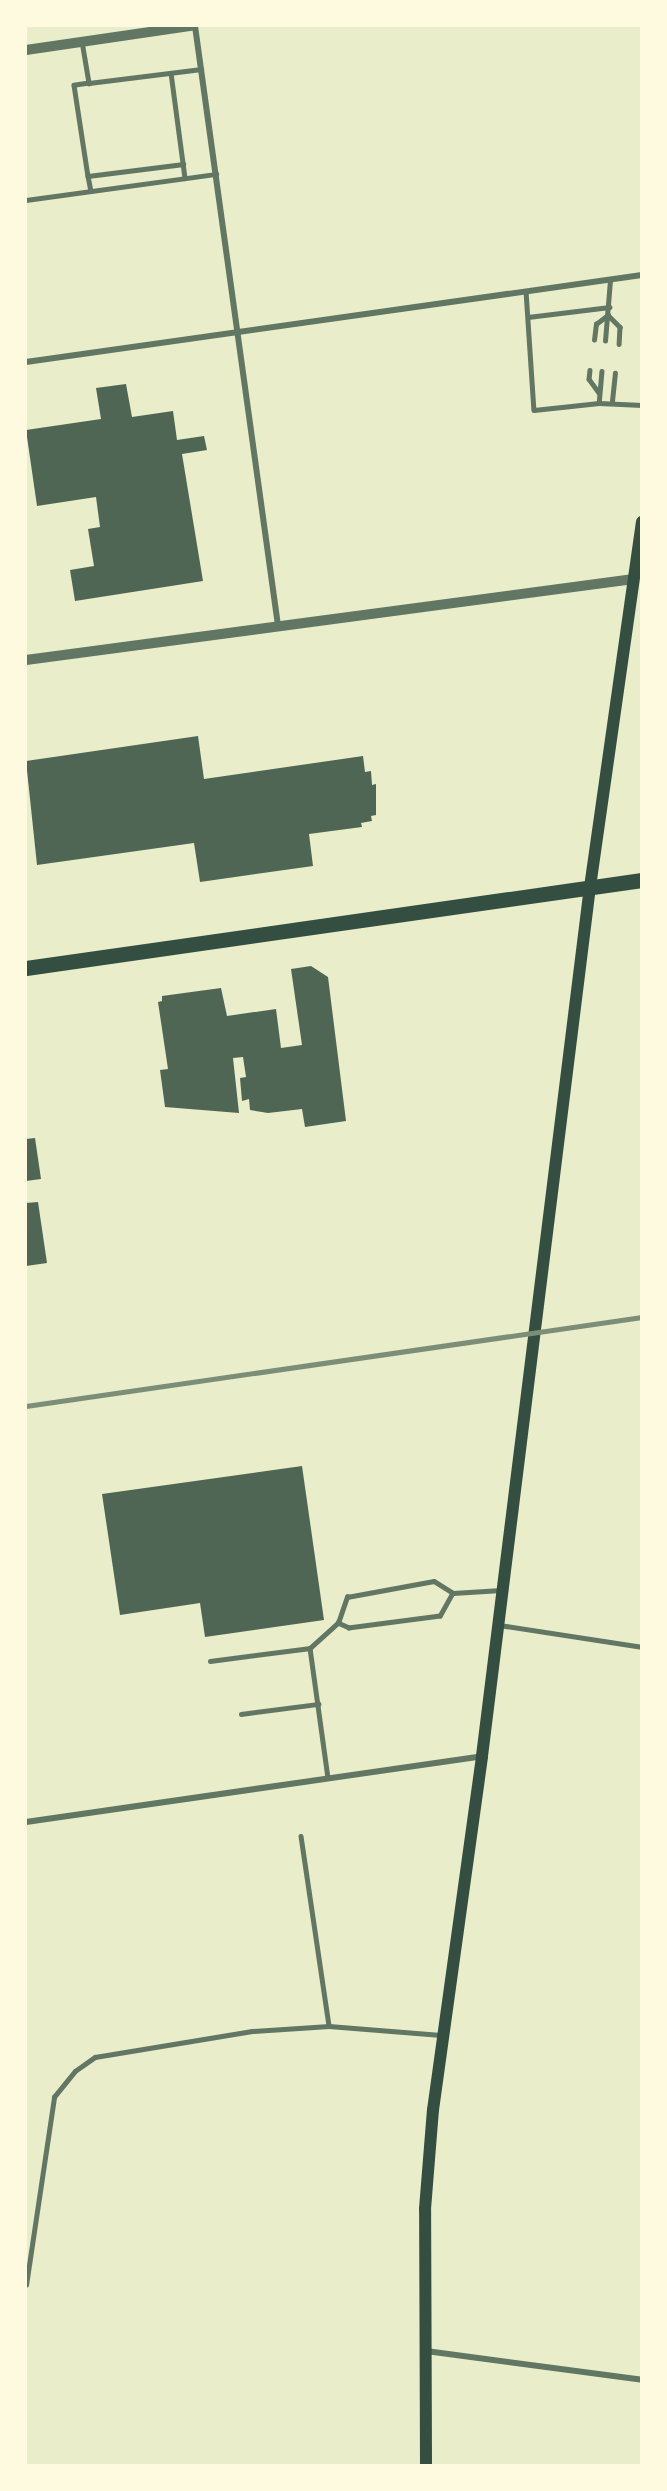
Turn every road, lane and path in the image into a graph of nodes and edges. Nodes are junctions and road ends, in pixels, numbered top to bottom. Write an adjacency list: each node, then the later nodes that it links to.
1 (193, 26): 2 (street); 4 (street)
2 (82, 41): 3 (street); 6 (lane)
3 (26, 50)
4 (201, 69): 5 (lane); 8 (street)
5 (171, 73): 6 (lane); 7 (lane)
6 (89, 83): 9 (lane)
7 (183, 164): 9 (lane); 10 (lane)
8 (216, 174): 10 (lane); 19 (street)
9 (88, 176): 11 (lane)
10 (185, 178): 11 (lane)
11 (91, 191): 12 (lane)
12 (26, 200)
13 (642, 275): 14 (street)
14 (610, 279): 15 (street); 16 (lane)
15 (526, 291): 18 (lane); 19 (street)
16 (609, 307): 17 (lane); 18 (lane)
17 (608, 315): 20 (lane); 21 (lane); 22 (lane)
18 (528, 317): 29 (lane)
19 (237, 332): 23 (street); 33 (street)
20 (594, 340)
21 (605, 341)
22 (619, 344)
23 (26, 363)
24 (590, 370): 27 (lane)
25 (602, 371): 27 (lane)
26 (615, 373): 28 (lane)
27 (599, 393): 29 (lane)
28 (612, 401): 29 (lane); 30 (lane)
29 (599, 403)
30 (642, 405)
31 (642, 522): 32 (main road)
32 (634, 579): 33 (street); 36 (main road)
33 (278, 626): 34 (street)
34 (26, 660)
35 (642, 880): 36 (main road)
36 (590, 887): 37 (main road); 38 (main road)
37 (26, 968)
38 (503, 1590): 39 (lane); 41 (main road)
39 (453, 1593): 40 (lane); 40 (lane)
40 (338, 1623): 43 (lane)
41 (499, 1625): 42 (lane); 47 (main road)
42 (642, 1647)
43 (310, 1648): 44 (lane); 45 (lane)
44 (210, 1661)
45 (318, 1704): 46 (lane); 48 (lane)
46 (241, 1714)
47 (482, 1756): 48 (street); 52 (main road)
48 (328, 1778): 49 (street)
49 (26, 1822)
50 (301, 1836): 51 (lane)
51 (329, 2026): 52 (lane); 53 (lane)
52 (444, 2035): 54 (main road)
53 (26, 2285)
54 (425, 2351): 55 (street); 56 (main road)
55 (642, 2380)
56 (426, 2466)

